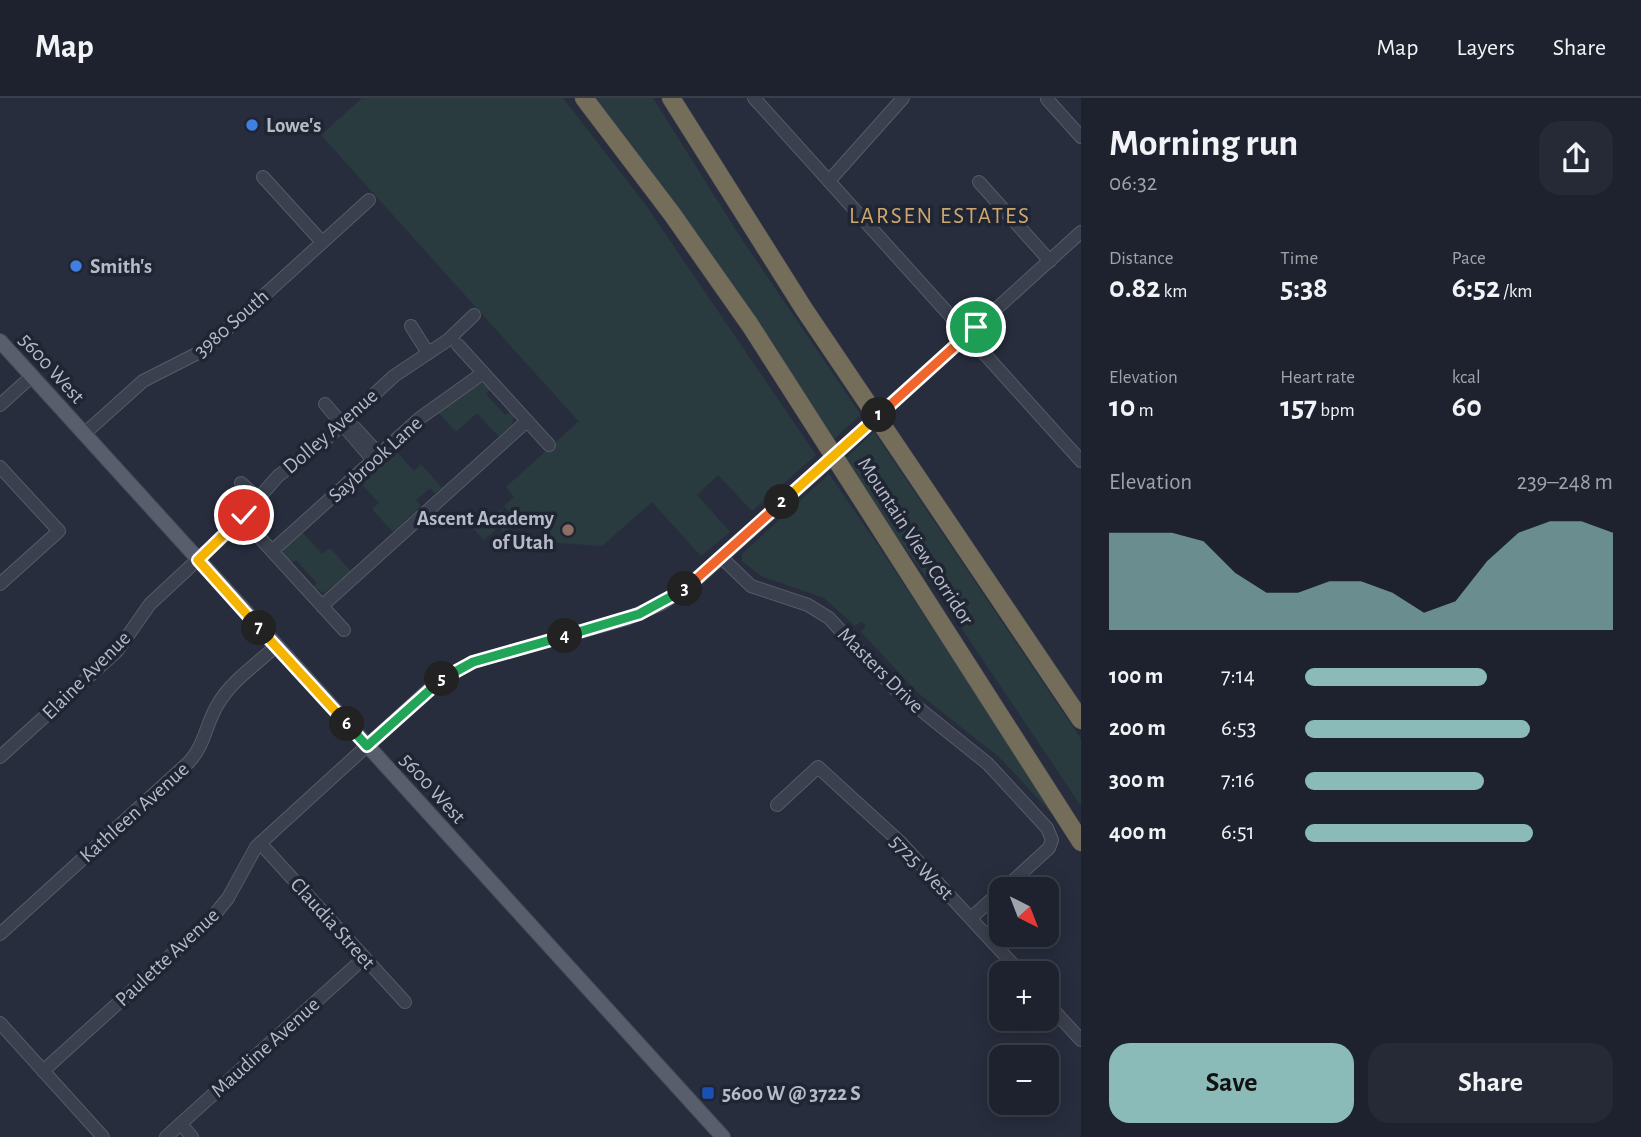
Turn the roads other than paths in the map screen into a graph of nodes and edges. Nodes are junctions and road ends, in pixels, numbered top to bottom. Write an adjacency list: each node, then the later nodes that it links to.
1 (584, 98): 45 (highway, Mountain View Corridor)
2 (671, 98): 41 (highway, Mountain View Corridor)
3 (754, 98): 8 (street)
4 (903, 98): 8 (street)
5 (1047, 100): 6 (street)
6 (1081, 137)
7 (263, 177): 12 (street)
8 (829, 181): 16 (street)
9 (979, 183): 13 (street)
10 (369, 200): 12 (street, 3980 South)
11 (1081, 232): 13 (street, Paulette Avenue)
12 (323, 242): 26 (street, 3980 South)
13 (1049, 261): 16 (street, Paulette Avenue)
14 (474, 316): 19 (street, Dolley Avenue)
15 (411, 326): 19 (street)
16 (968, 334): 29 (street); 35 (street, Paulette Avenue, bridge)
17 (0, 341): 21 (main road, 5600 West)
18 (458, 345): 20 (street)
19 (429, 353): 25 (street, Dolley Avenue)
20 (483, 373): 24 (street); 28 (street, Saybrook Lane)
21 (32, 376): 23 (street); 26 (main road, 5600 West)
22 (326, 404): 25 (street)
23 (0, 405)
24 (527, 421): 27 (street); 38 (street)
25 (344, 423): 28 (street); 32 (street, Dolley Avenue)
26 (84, 434): 36 (main road, 5600 West)
27 (549, 445)
28 (376, 457): 34 (street, Saybrook Lane)
29 (1081, 461)
30 (0, 467): 37 (street)
31 (242, 483): 32 (street)
32 (258, 498): 36 (street, Dolley Avenue)
33 (251, 528): 34 (street)
34 (272, 551): 38 (street)
35 (721, 557): 42 (street, Paulette Avenue); 47 (street, Masters Drive)
36 (198, 560): 40 (main road, 5600 West); 43 (street, Elaine Avenue)
37 (0, 584)
38 (322, 606): 39 (street)
39 (344, 630)
40 (276, 646): 42 (main road, 5600 West); 50 (street, Kathleen Avenue)
41 (1081, 720)
42 (367, 746): 46 (street, Paulette Avenue); 62 (main road, 5600 West)
43 (0, 757)
44 (777, 805): 49 (street, 5725 West)
45 (1081, 842)
46 (260, 844): 51 (street, Claudia Street); 57 (street, Paulette Avenue)
47 (1017, 877)
48 (989, 902): 49 (street)
49 (971, 918): 52 (street, 5725 West)
50 (0, 933)
51 (364, 958): 53 (street, Claudia Street); 58 (street, Maudine Avenue)
52 (1010, 961)
53 (405, 1002)
54 (1059, 1016): 56 (street)
55 (0, 1023): 57 (street)
56 (1081, 1040)
57 (43, 1071): 59 (street)
58 (181, 1124): 60 (street, Maudine Avenue); 61 (street)
59 (103, 1137)
60 (166, 1137)
61 (192, 1137)
62 (723, 1137)

